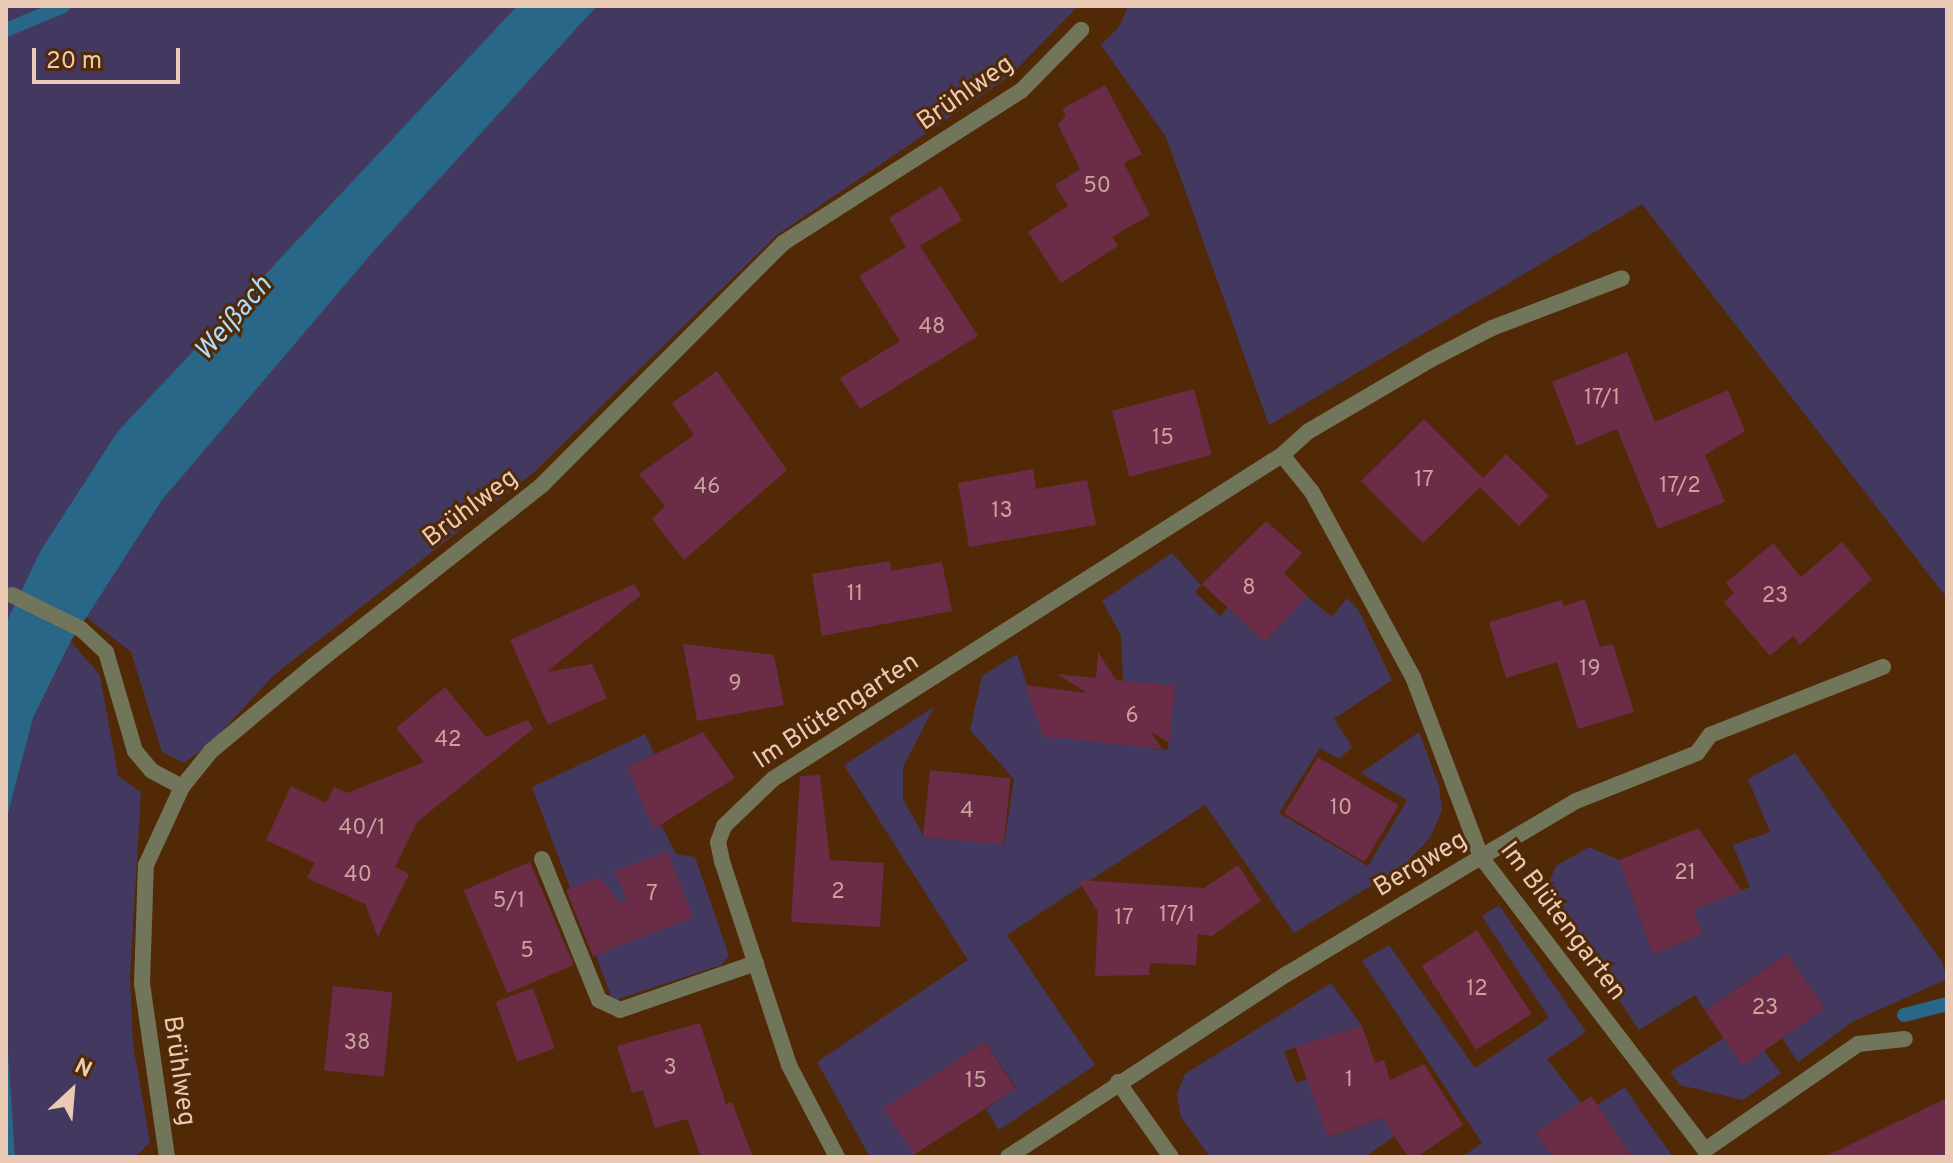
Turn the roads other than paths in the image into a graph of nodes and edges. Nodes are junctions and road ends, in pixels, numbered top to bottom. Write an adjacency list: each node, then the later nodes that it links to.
1 (1081, 30): 6 (street, Brühlweg)
2 (1622, 278): 3 (street, Im Blütengarten)
3 (1282, 455): 7 (street, Im Blütengarten); 9 (street, Im Blütengarten)
4 (12, 595): 6 (street)
5 (1883, 667): 7 (street, Bergweg)
6 (182, 787): 12 (street, Brühlweg)
7 (1481, 857): 10 (street, Im Blütengarten); 11 (street, Bergweg)
8 (542, 859): 9 (street)
9 (756, 963): 13 (street, Im Blütengarten)
10 (1905, 1039)
11 (1118, 1082): 14 (street, Bergweg); 15 (street)
12 (167, 1157)
13 (837, 1157)
14 (1008, 1157)
15 (1171, 1157)

